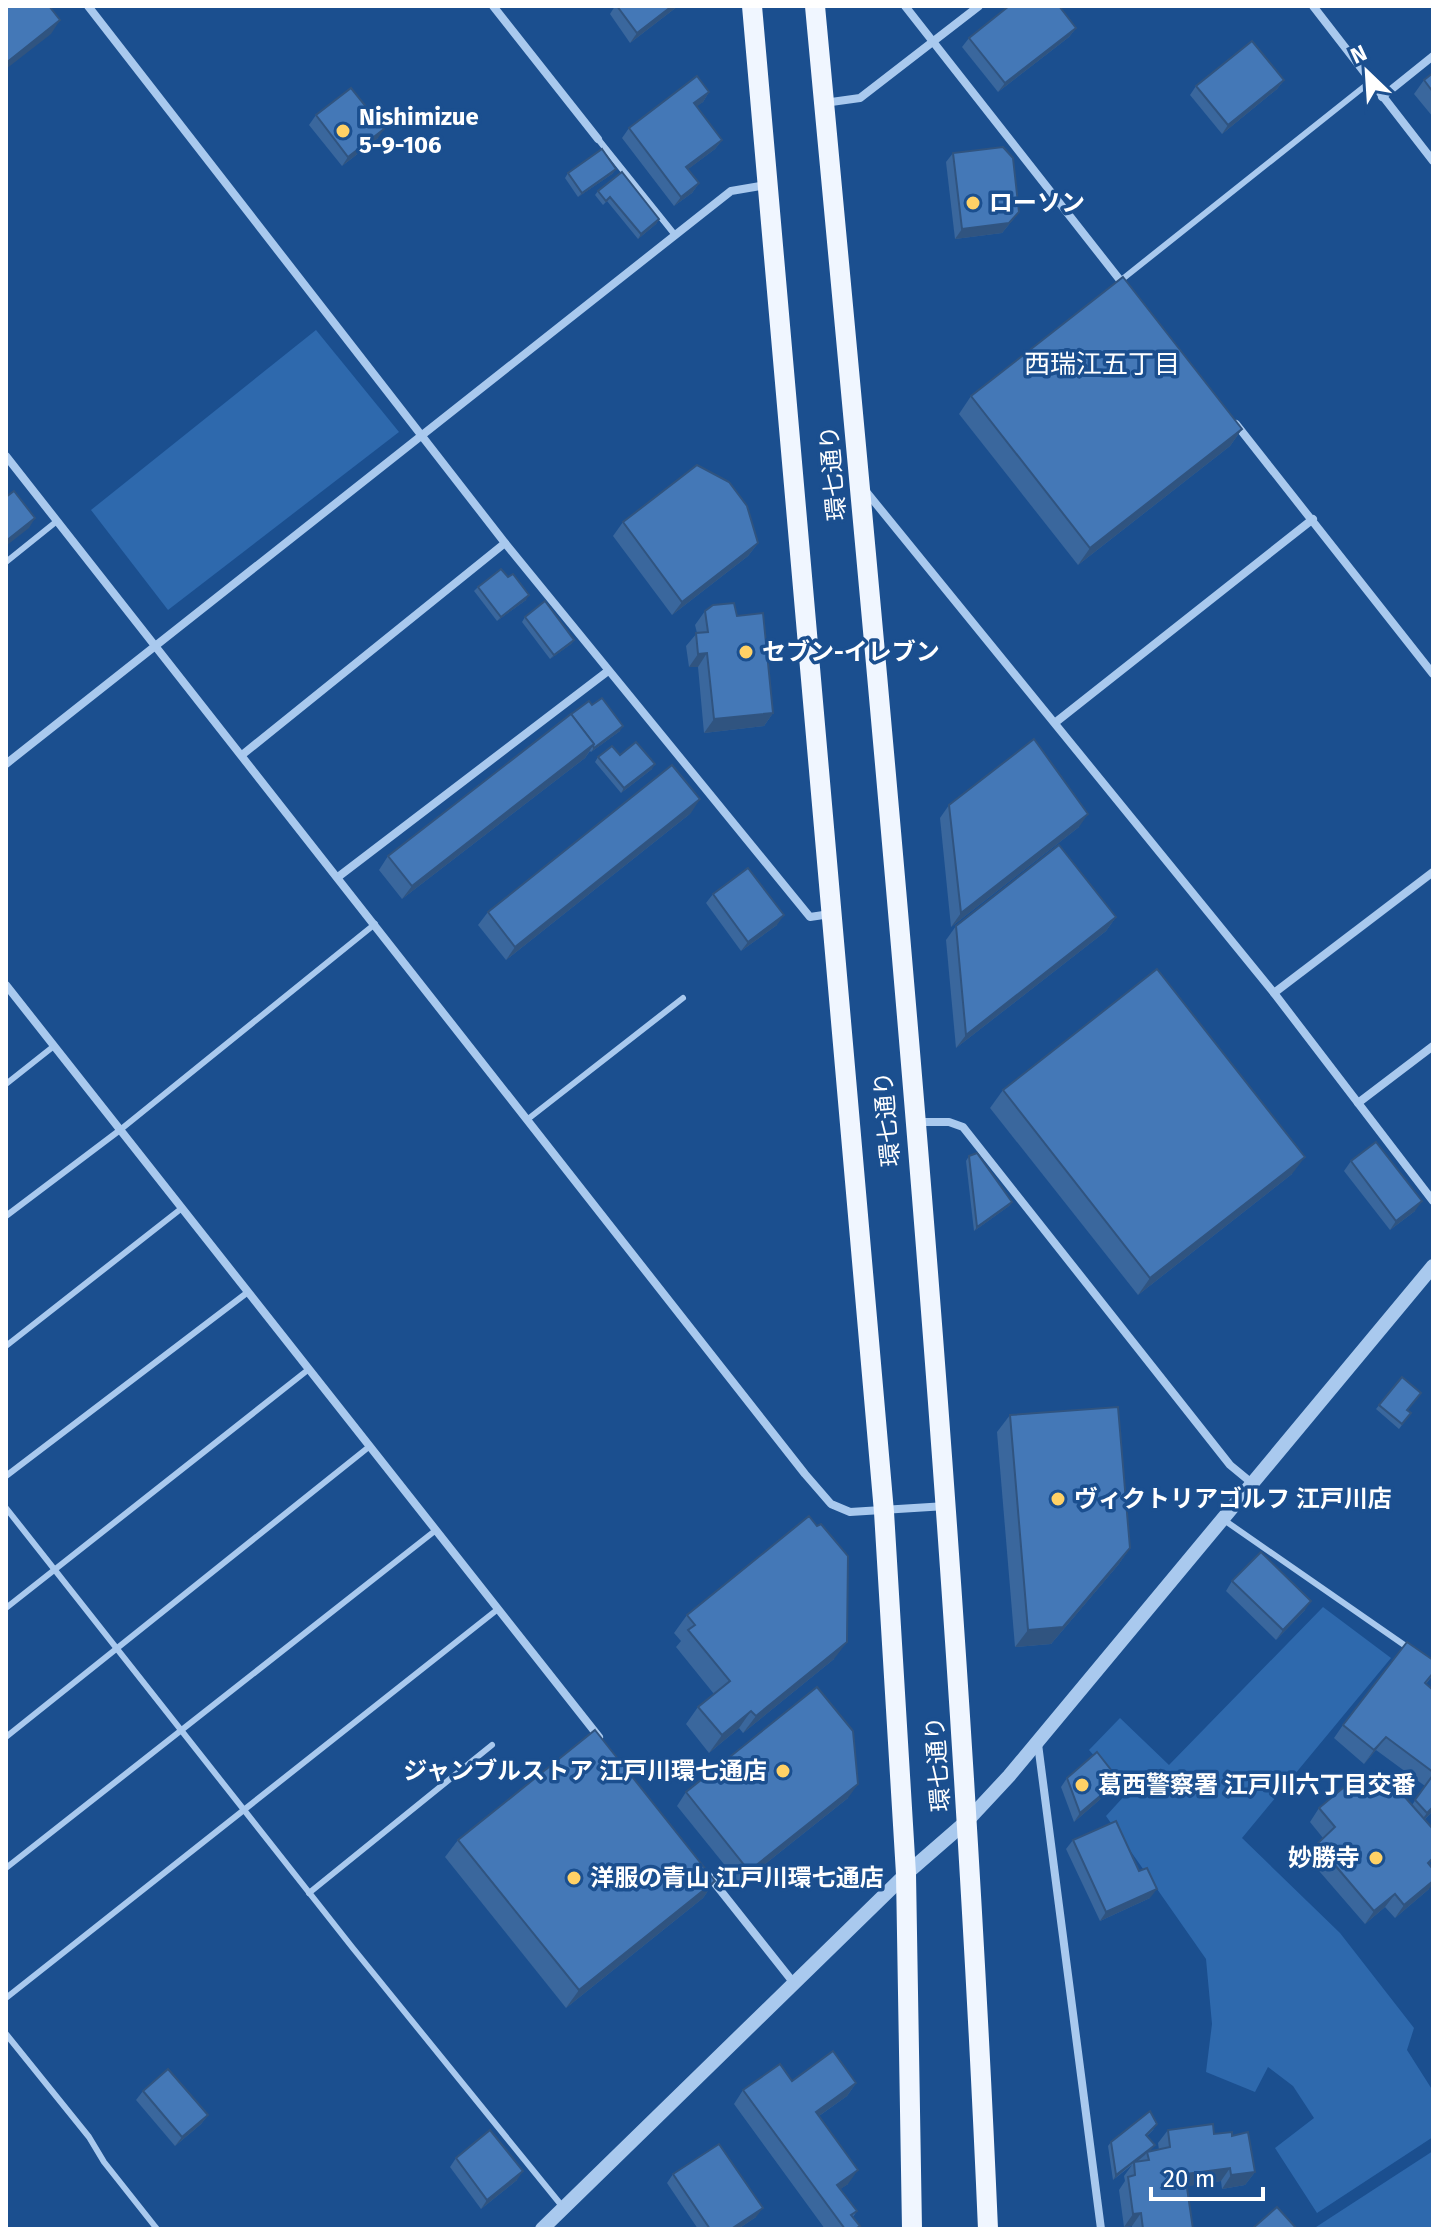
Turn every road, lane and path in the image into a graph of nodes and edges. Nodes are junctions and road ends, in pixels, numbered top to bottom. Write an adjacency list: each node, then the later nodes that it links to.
1 (88, 6): 20 (street)
2 (493, 6): 13 (street)
3 (752, 6): 15 (main road, 環七通り)
4 (815, 6): 12 (main road, 環七通り)
5 (905, 6): 8 (street)
6 (979, 6): 8 (street)
7 (1313, 6): 10 (street)
8 (935, 41): 12 (street); 17 (street)
9 (1433, 56): 11 (street)
10 (1370, 82): 11 (street); 17 (lane)
11 (1382, 97): 14 (street)
12 (824, 103): 22 (main road, 環七通り)
13 (598, 139): 16 (lane)
14 (1433, 161)
15 (768, 185): 16 (street); 35 (main road, 環七通り)
16 (675, 235): 20 (street)
17 (1120, 281): 18 (street)
18 (1130, 293)
19 (1226, 412): 23 (street)
20 (422, 436): 25 (street); 27 (street)
21 (6, 456): 24 (street)
22 (861, 485): 30 (street); 45 (main road, 環七通り)
23 (1313, 519): 29 (street); 30 (street)
24 (57, 521): 26 (lane); 27 (street)
25 (505, 543): 28 (street); 31 (street)
26 (6, 562)
27 (157, 646): 31 (street); 32 (street)
28 (608, 671): 34 (street); 35 (street)
29 (1433, 674)
30 (1056, 722): 38 (street)
31 (242, 755): 34 (street)
32 (6, 764)
33 (1433, 872): 38 (street)
34 (338, 877): 36 (street)
35 (830, 914): 59 (main road, 環七通り)
36 (375, 924): 44 (street); 46 (lane)
37 (6, 985): 40 (street)
38 (1274, 993): 43 (street)
39 (683, 998): 44 (lane)
40 (54, 1046): 42 (lane); 46 (street)
41 (1433, 1046): 43 (street)
42 (6, 1084)
43 (1358, 1103): 47 (street)
44 (528, 1119): 59 (street)
45 (914, 1122): 56 (street); 57 (main road, 環七通り)
46 (120, 1130): 48 (street); 49 (lane)
47 (1433, 1201)
48 (182, 1208): 51 (street); 52 (lane)
49 (6, 1216)
50 (1433, 1266): 56 (street)
51 (248, 1292): 53 (street); 55 (lane)
52 (6, 1346)
53 (309, 1369): 54 (street); 62 (lane)
54 (370, 1446): 61 (street); 65 (lane)
55 (6, 1476)
56 (1253, 1484): 60 (street)
57 (946, 1506): 59 (street); 73 (main road, 環七通り)
58 (6, 1508): 62 (lane)
59 (884, 1512): 76 (main road, 環七通り)
60 (1224, 1520): 66 (lane); 69 (street)
61 (436, 1530): 64 (street); 67 (lane)
62 (54, 1571): 63 (lane); 65 (lane)
63 (6, 1608)
64 (498, 1609): 71 (street); 72 (lane)
65 (116, 1649): 67 (lane); 68 (lane)
66 (1421, 1656)
67 (181, 1732): 72 (lane); 74 (lane)
68 (6, 1737)
69 (1038, 1744): 73 (street); 86 (street)
70 (492, 1745): 77 (lane)
71 (607, 1747)
72 (243, 1810): 77 (lane); 79 (lane)
73 (968, 1820): 76 (street); 85 (main road, 環七通り)
74 (6, 1868)
75 (706, 1872): 78 (street)
76 (906, 1874): 78 (street); 84 (main road, 環七通り)
77 (309, 1893): 81 (lane)
78 (793, 1982): 81 (street)
79 (6, 1998)
80 (6, 2034): 82 (lane)
81 (563, 2208): 83 (street)
82 (157, 2229)
83 (542, 2229)
84 (912, 2229)
85 (988, 2229)
86 (1101, 2229)

